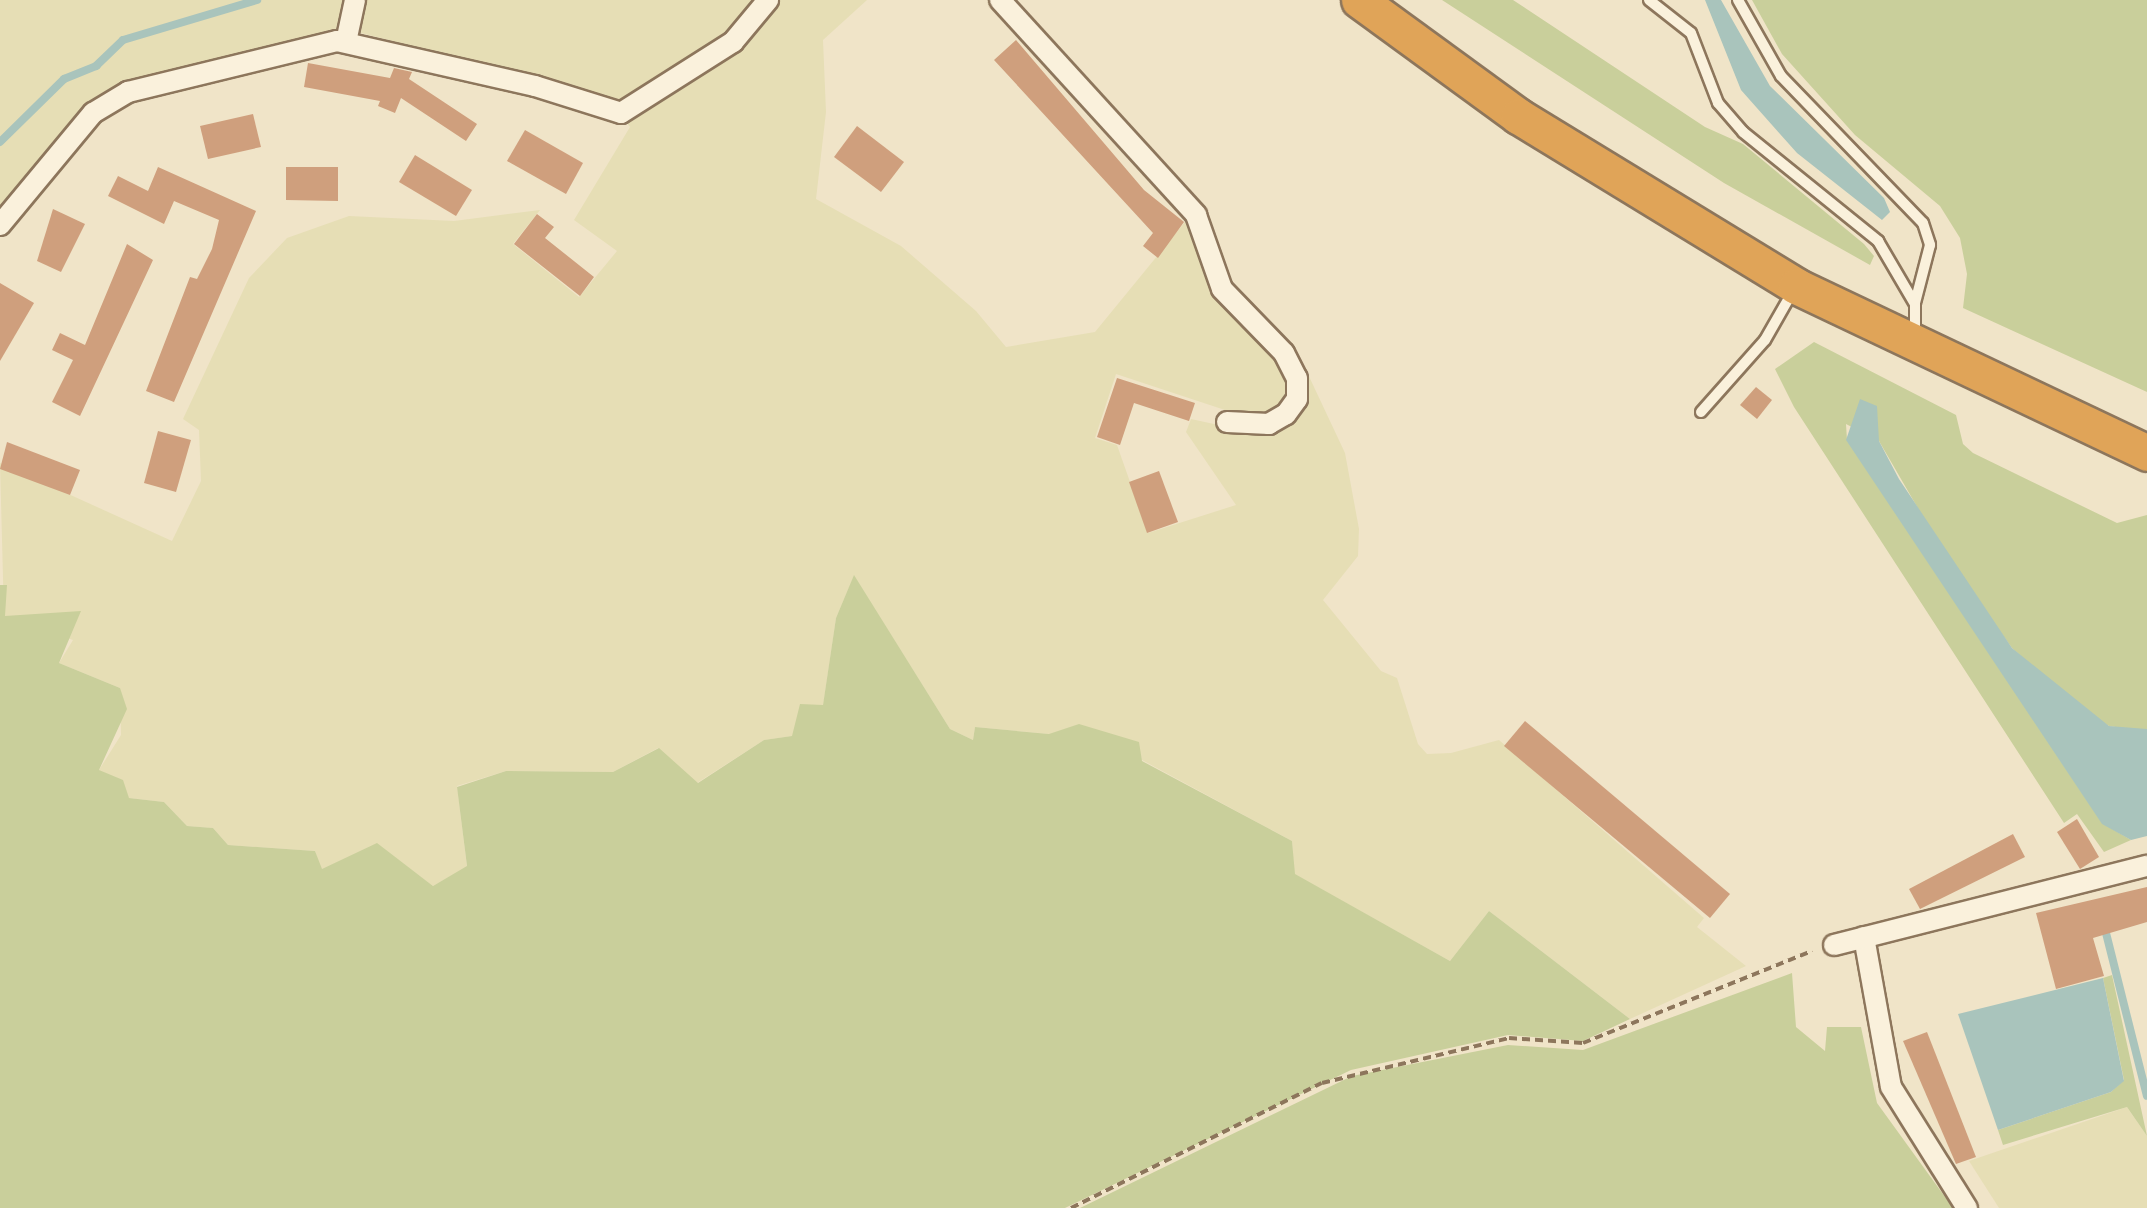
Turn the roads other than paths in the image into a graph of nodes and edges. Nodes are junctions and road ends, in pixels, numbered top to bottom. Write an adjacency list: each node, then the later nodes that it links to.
1 (356, 0): 7 (street)
2 (768, 0): 7 (street)
3 (1000, 0): 13 (street)
4 (1359, 0): 9 (highway)
5 (1649, 0): 10 (lane)
6 (1738, 0): 10 (lane)
7 (346, 42): 8 (street)
8 (0, 224)
9 (1796, 286): 11 (highway); 12 (lane)
10 (1915, 304): 11 (lane)
11 (1914, 346): 14 (highway)
12 (1702, 412)
13 (1227, 422)
14 (2147, 453)
15 (2147, 866): 16 (street)
16 (1864, 937): 17 (street); 18 (street)
17 (1834, 945)
18 (1967, 1208)

